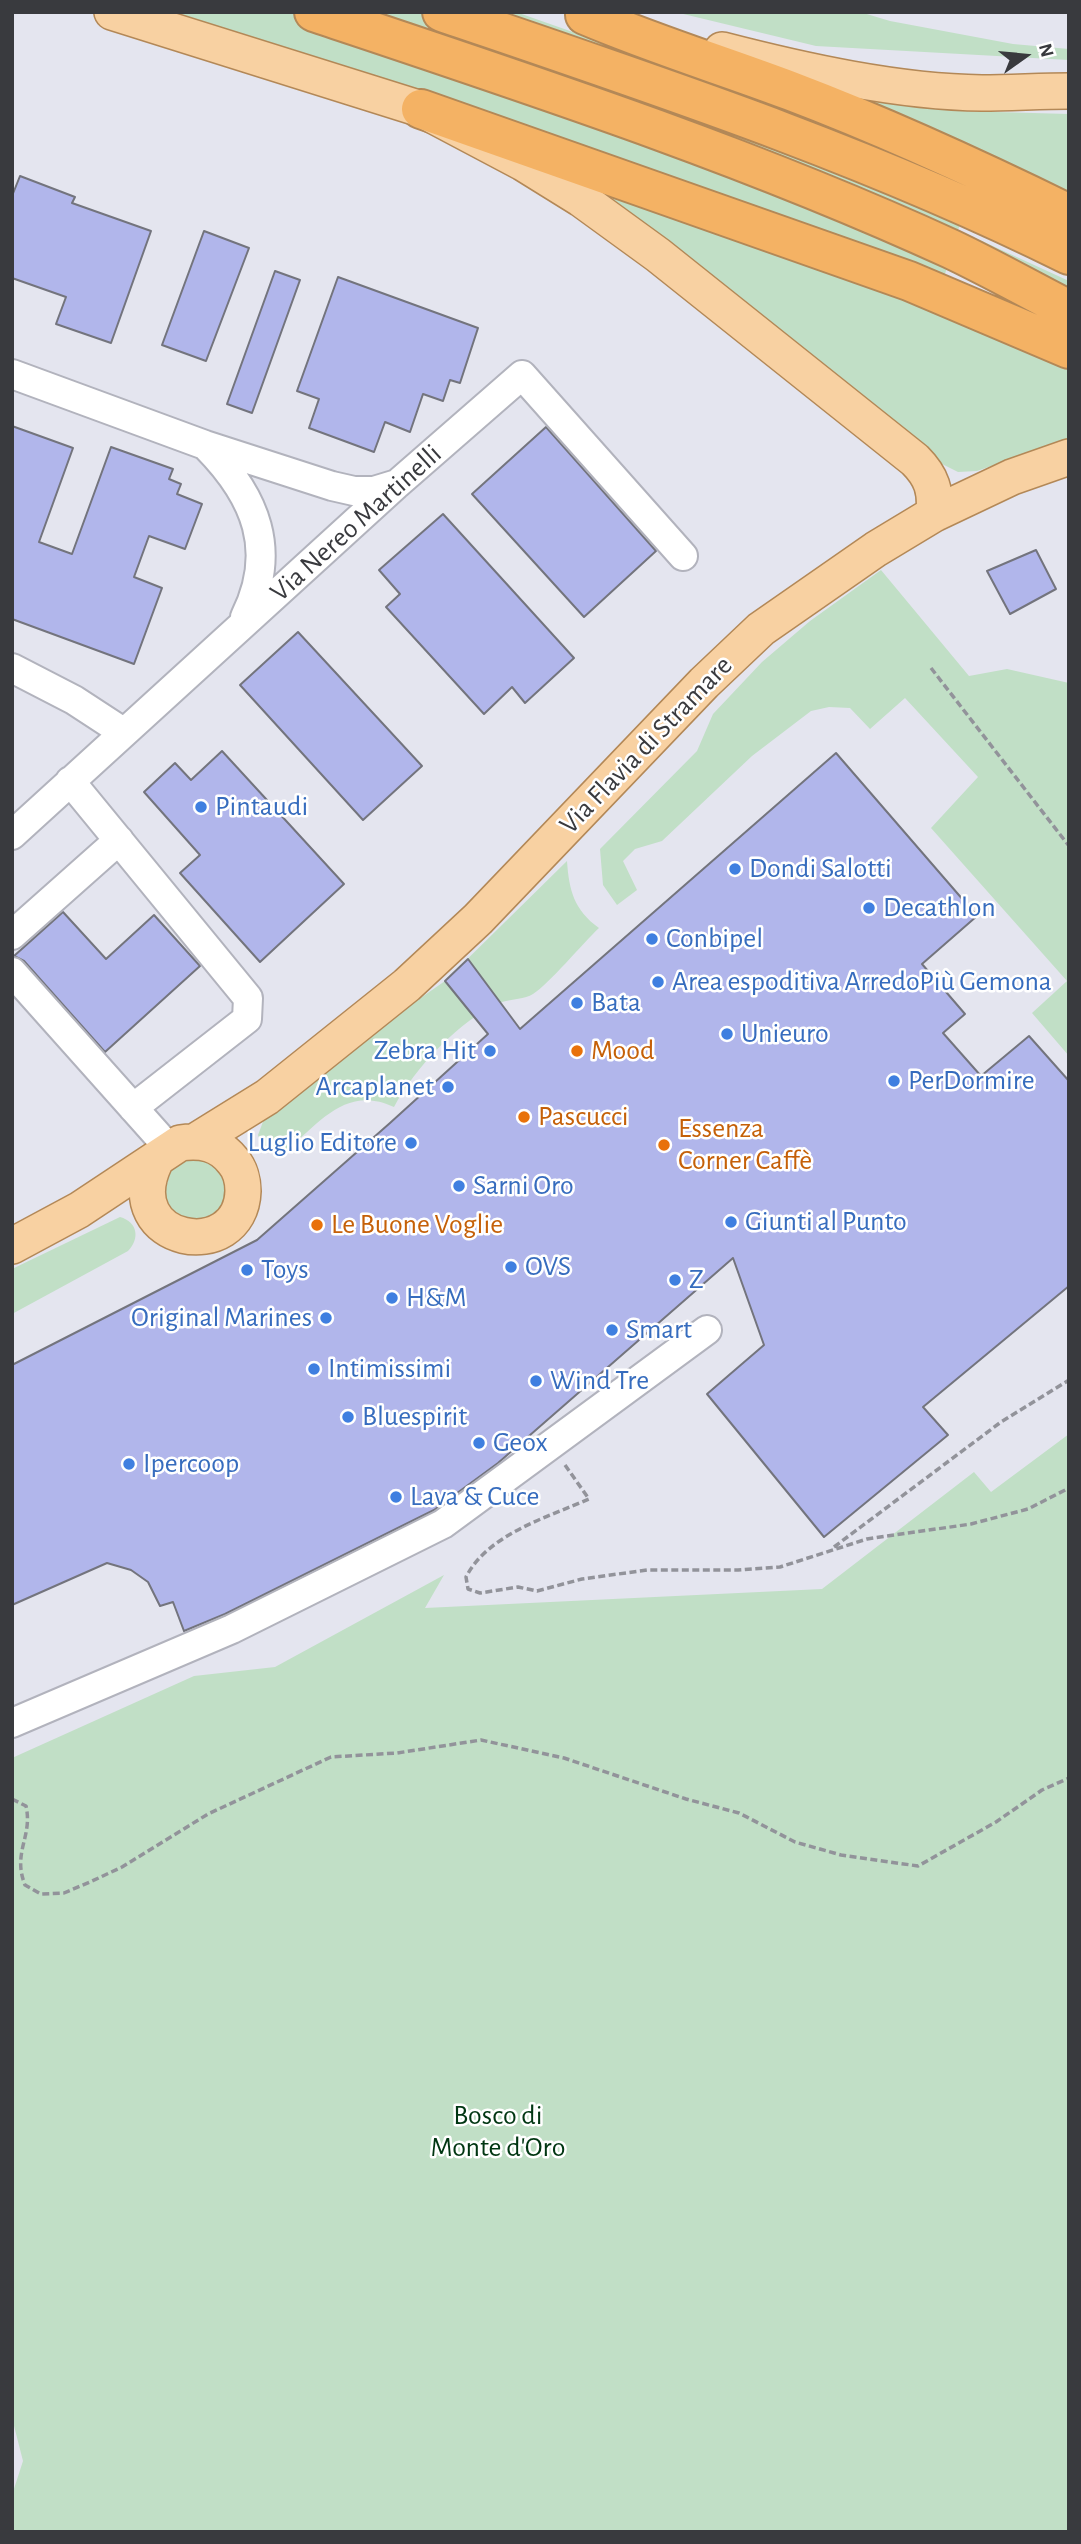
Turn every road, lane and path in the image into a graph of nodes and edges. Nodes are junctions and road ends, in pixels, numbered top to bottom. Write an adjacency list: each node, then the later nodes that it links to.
1 (112, 12): 6 (main road)
2 (314, 12): 9 (highway)
3 (442, 12): 8 (highway)
4 (581, 14): 5 (main road); 7 (highway)
5 (1069, 90)
6 (421, 109): 10 (highway); 15 (main road)
7 (1069, 214)
8 (1069, 255)
9 (1069, 310)
10 (1069, 349)
11 (12, 374): 12 (street)
12 (205, 445): 14 (street); 17 (street)
13 (1069, 457): 15 (main road, Via Flavia di Stramare)
14 (397, 484): 16 (street, Via Nereo Martinelli); 17 (street, Via Nereo Martinelli)
15 (934, 514): 27 (main road, Via Flavia di Stramare)
16 (683, 556)
17 (240, 627): 20 (street, Via Nereo Martinelli)
18 (12, 668): 20 (street)
19 (931, 668): 24 (path)
20 (123, 732): 21 (street, Via Nereo Martinelli)
21 (70, 781): 22 (street, Via Nereo Martinelli); 23 (street)
22 (12, 835)
23 (119, 840): 25 (street); 28 (street)
24 (1069, 846)
25 (12, 935)
26 (12, 972): 28 (street)
27 (267, 1097): 29 (main road, Via Flavia di Stramare); 30 (main road, Via Flavia di Stramare)
28 (133, 1108): 29 (street)
29 (173, 1150): 30 (main road); 31 (main road); 32 (main road, Via Flavia di Stramare)
30 (236, 1163): 31 (main road, Via Flavia di Stramare)
31 (150, 1208): 32 (main road, Via Flavia di Stramare)
32 (79, 1210): 33 (main road, Via Flavia di Stramare)
33 (12, 1246)
34 (707, 1329): 39 (street)
35 (1069, 1380): 38 (path)
36 (563, 1463): 38 (path)
37 (1069, 1488): 38 (path)
38 (829, 1550)
39 (12, 1723)
40 (1069, 1778): 41 (path)
41 (12, 1799)
42 (12, 2390): 43 (path)
43 (12, 2408)

